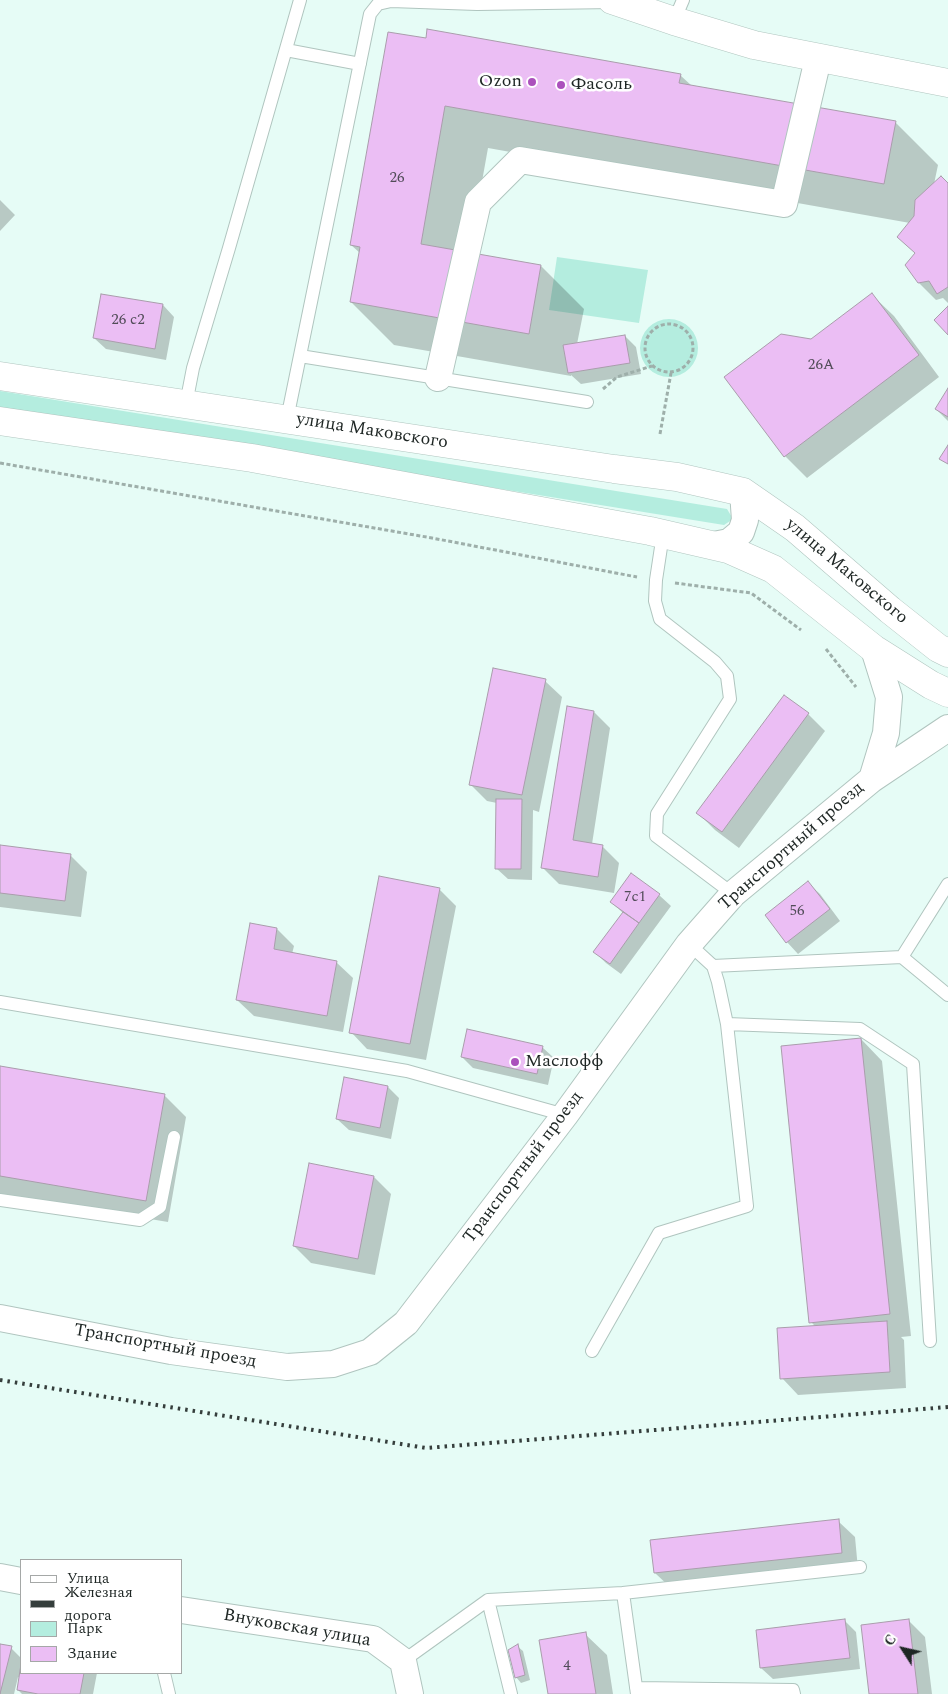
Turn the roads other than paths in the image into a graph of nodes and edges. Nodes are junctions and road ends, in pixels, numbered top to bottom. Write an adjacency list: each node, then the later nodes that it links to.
1 (300, 0): 4 (lane)
2 (615, 1): 3 (main road); 6 (lane)
3 (678, 11): 5 (main road)
4 (286, 50): 6 (lane); 12 (lane)
5 (818, 59): 7 (main road); 10 (street)
6 (360, 64): 8 (lane)
7 (948, 83)
8 (300, 356): 10 (lane); 13 (lane)
9 (0, 376): 12 (main road, улица Маковского)
10 (438, 378): 11 (lane)
11 (587, 402)
12 (186, 404): 13 (main road, улица Маковского)
13 (287, 419): 15 (main road, улица Маковского)
14 (0, 421): 16 (main road)
15 (742, 492): 17 (street); 19 (main road, улица Маковского)
16 (663, 534): 17 (main road); 24 (lane)
17 (714, 545): 18 (main road)
18 (874, 649): 20 (main road); 22 (street)
19 (948, 654)
20 (948, 693)
21 (948, 728): 22 (street, Транспортный проезд)
22 (872, 779): 24 (street, Транспортный проезд)
23 (948, 884): 26 (lane)
24 (732, 894): 25 (street, Транспортный проезд)
25 (689, 944): 27 (lane); 31 (street, Транспортный проезд)
26 (902, 957): 27 (lane); 28 (lane)
27 (713, 966): 30 (lane)
28 (948, 995)
29 (0, 1002): 31 (lane)
30 (728, 1024): 35 (lane); 36 (lane)
31 (565, 1115): 34 (street, Транспортный проезд)
32 (174, 1137): 33 (lane)
33 (0, 1200)
34 (0, 1318)
35 (930, 1341)
36 (592, 1351)
37 (860, 1568): 40 (lane)
38 (0, 1577): 39 (street)
39 (20, 1581)
40 (623, 1593): 41 (lane); 45 (lane)
41 (488, 1600): 43 (lane); 48 (lane)
42 (182, 1610): 43 (street, Внуковская улица)
43 (402, 1661): 47 (street)
44 (164, 1674): 46 (lane)
45 (637, 1691): 49 (lane)
46 (169, 1694)
47 (410, 1694)
48 (511, 1694)
49 (794, 1694)

